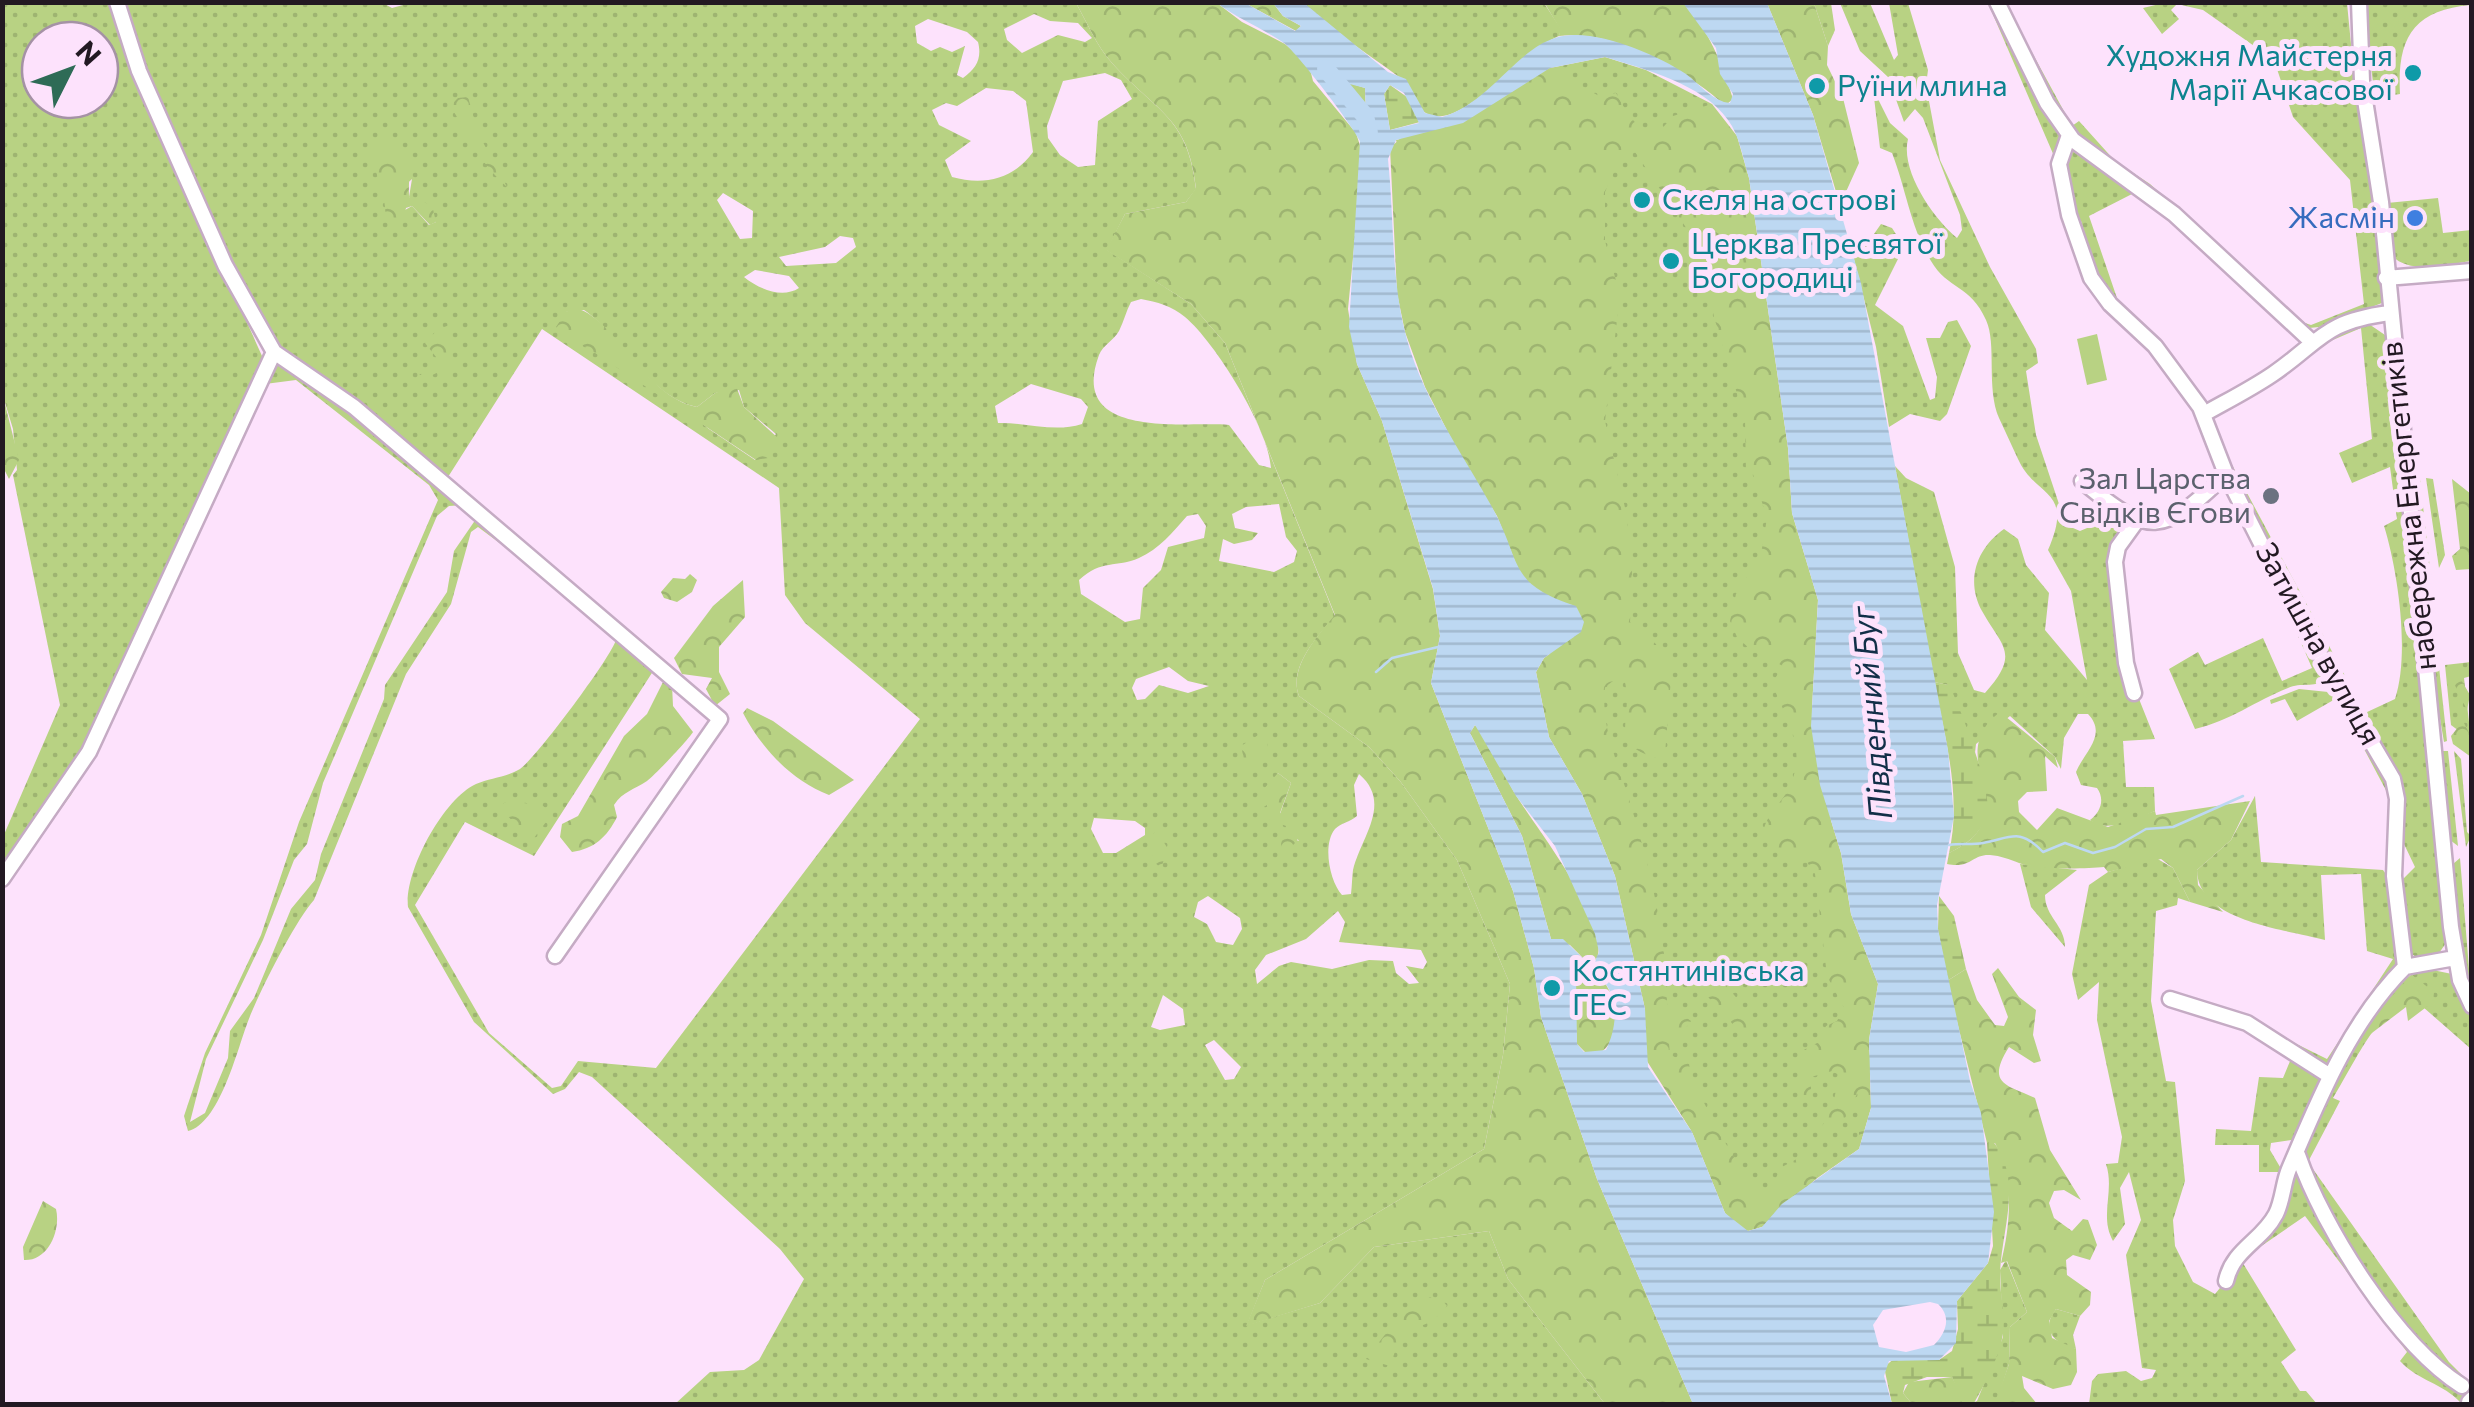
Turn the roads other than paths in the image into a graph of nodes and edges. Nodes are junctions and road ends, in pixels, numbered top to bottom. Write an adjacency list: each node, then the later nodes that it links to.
1 (117, 2): 9 (street)
2 (1997, 2): 4 (street)
3 (2359, 2): 6 (street, набережна Енергетиків)
4 (2069, 136): 8 (street); 10 (street, Затишна вулиця)
5 (2472, 271): 6 (street)
6 (2386, 278): 7 (street, набережна Енергетиків)
7 (2389, 313): 8 (street); 17 (street, набережна Енергетиків)
8 (2310, 341): 10 (street)
9 (274, 352): 15 (street); 16 (street)
10 (2204, 414): 11 (street, Затишна вулиця)
11 (2226, 474): 13 (street); 18 (street, Затишна вулиця)
12 (2082, 481): 13 (street)
13 (2136, 522): 14 (street)
14 (2134, 693)
15 (2, 879)
16 (555, 956)
17 (2455, 958): 18 (street); 20 (street, набережна Енергетиків)
18 (2404, 968): 21 (street)
19 (2170, 999): 21 (street)
20 (2472, 1006)
21 (2330, 1076): 22 (street)
22 (2298, 1155): 23 (street); 24 (street)
23 (2226, 1281)
24 (2462, 1386)

